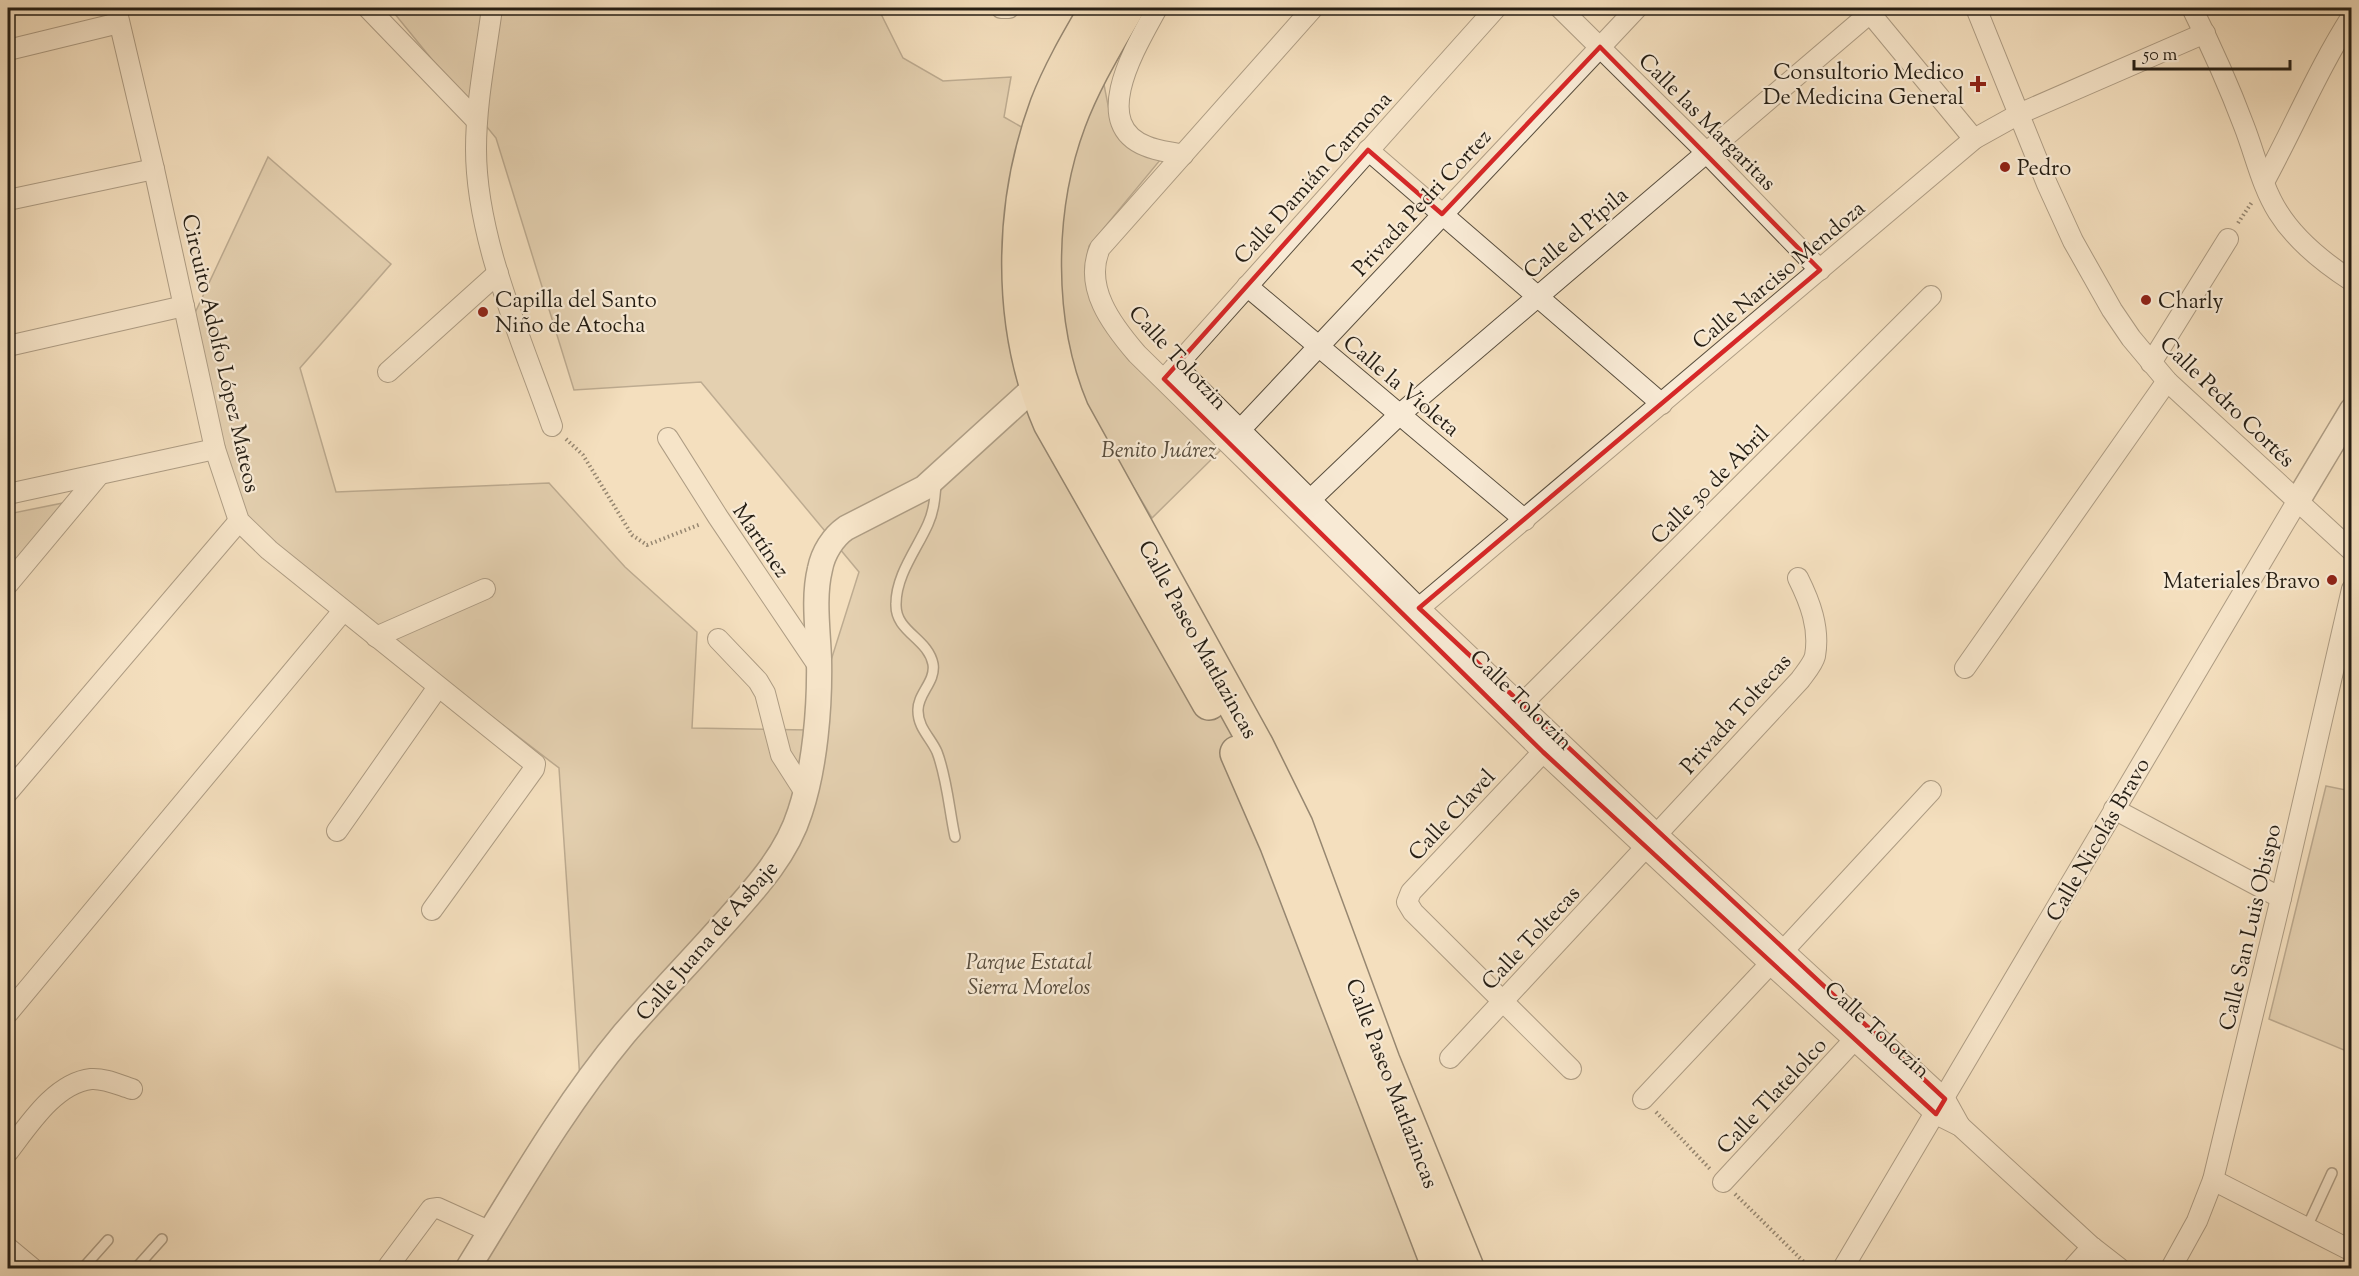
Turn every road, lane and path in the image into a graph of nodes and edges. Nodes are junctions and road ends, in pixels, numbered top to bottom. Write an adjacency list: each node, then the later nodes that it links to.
1 (368, 8): 21 (street)
2 (492, 8): 21 (street)
3 (1001, 8): 4 (street)
4 (1009, 8)
5 (1097, 8): 44 (highway, Calle Paseo Matlazincas)
6 (1127, 8): 110 (highway, Calle Paseo Matlazincas)
7 (1157, 8): 25 (street)
8 (1313, 8): 25 (street)
9 (1496, 8): 23 (street, Calle Damián Carmona)
10 (1560, 8): 18 (street, Calle las Margaritas)
11 (1637, 8): 18 (street, Privada Pedri Cortez)
12 (1976, 8): 20 (street, Calle Pedro Cortés)
13 (2192, 8): 17 (street)
14 (1873, 10): 22 (street); 24 (street, Calle el Pípila)
15 (117, 15): 19 (street); 26 (street, Circuito Adolfo López Mateos)
16 (2352, 16): 27 (street)
17 (2205, 33): 20 (street, Calle Narciso Mendoza); 27 (street)
18 (1600, 47): 24 (street, Calle las Margaritas); 29 (street, Privada Pedri Cortez)
19 (8, 50)
20 (2019, 114): 22 (street, Calle Narciso Mendoza); 40 (street, Calle Pedro Cortés)
21 (477, 121): 32 (street)
22 (1974, 139): 31 (street, Calle Narciso Mendoza)
23 (1368, 150): 29 (street); 34 (street, Calle Damián Carmona)
24 (1706, 152): 31 (street, Calle las Margaritas); 35 (street, Calle el Pípila)
25 (1183, 155): 42 (street, Calle Tolotzin)
26 (154, 169): 28 (street); 37 (street, Circuito Adolfo López Mateos)
27 (2264, 182): 30 (path); 33 (street)
28 (8, 200)
29 (1442, 214): 35 (street); 39 (street, Privada Pedri Cortez)
30 (2228, 239): 40 (street)
31 (1820, 270): 45 (street, Calle Narciso Mendoza)
32 (498, 273): 41 (street); 48 (street)
33 (2352, 282)
34 (1247, 286): 39 (street, Calle la Violeta); 42 (street, Calle Damián Carmona)
35 (1537, 296): 45 (street); 47 (street, Calle el Pípila)
36 (1931, 296): 72 (street, Calle 30 de Abril)
37 (184, 306): 38 (street); 51 (street, Circuito Adolfo López Mateos)
38 (8, 346)
39 (1319, 346): 47 (street, Calle la Violeta); 49 (street, Privada Pedri Cortez)
40 (2151, 363): 43 (street, Calle Pedro Cortés)
41 (388, 372)
42 (1170, 373): 49 (street, Calle Tolotzin); 73 (street, Calle Tolotzin)
43 (2167, 381): 56 (street, Calle Pedro Cortés); 70 (street)
44 (1036, 386): 53 (street, Calle Juana de Asbaje); 109 (highway, Calle Paseo Matlazincas)
45 (1662, 404): 58 (street, Calle Narciso Mendoza)
46 (2352, 410): 56 (street, Calle Nicolás Bravo)
47 (1399, 415): 55 (street, Calle el Pípila); 58 (street, Calle la Violeta)
48 (552, 426): 57 (path)
49 (1240, 430): 55 (street, Calle Tolotzin)
50 (668, 438): 57 (street, Martínez)
51 (215, 449): 52 (street); 59 (street, Circuito Adolfo López Mateos)
52 (99, 475): 54 (street); 62 (street)
53 (937, 478): 69 (street, Calle Juana de Asbaje); 79 (lane)
54 (8, 494)
55 (1310, 500): 65 (street, Calle Tolotzin)
56 (2298, 500): 60 (street, Calle Pedro Cortés); 77 (street, Calle Nicolás Bravo)
57 (718, 517): 69 (street, Martínez)
58 (1525, 520): 65 (street, Calle Narciso Mendoza)
59 (239, 521): 66 (street, Circuito Adolfo López Mateos); 75 (street)
60 (2352, 551)
61 (1798, 578): 80 (street, Privada Toltecas)
62 (8, 584)
63 (485, 589): 67 (street)
64 (2352, 589): 81 (street, Calle San Luis Obispo)
65 (1419, 608): 72 (street, Calle Tolotzin)
66 (344, 611): 67 (street, Circuito Adolfo López Mateos); 86 (street)
67 (376, 637): 71 (street, Circuito Adolfo López Mateos)
68 (718, 639): 76 (street)
69 (819, 668): 76 (street, Calle Juana de Asbaje)
70 (1965, 668)
71 (438, 687): 78 (street); 82 (street, Circuito Adolfo López Mateos)
72 (1521, 705): 80 (street, Calle Tolotzin)
73 (1543, 752): 80 (street, Calle Tolotzin); 85 (street, Calle Clavel)
74 (1931, 791): 83 (street)
75 (8, 792)
76 (806, 794): 98 (street, Calle Juana de Asbaje)
77 (2114, 809): 81 (street); 92 (street, Calle Nicolás Bravo)
78 (337, 831)
79 (955, 837)
80 (1651, 841): 83 (street, Calle Tolotzin); 84 (street, Calle Tolotzin); 85 (street, Calle Toltecas)
81 (2281, 898): 95 (street, Calle San Luis Obispo)
82 (432, 910)
83 (1785, 950): 92 (street, Calle Tolotzin)
84 (1770, 964): 87 (street, Calle Tolotzin); 91 (street)
85 (1503, 1001): 88 (street, Calle Toltecas); 89 (street)
86 (8, 1013)
87 (1854, 1040): 92 (street, Calle Tolotzin); 96 (street, Calle Tlatelolco)
88 (1450, 1058)
89 (1571, 1069)
90 (132, 1089): 93 (street)
91 (1643, 1099)
92 (1941, 1106): 101 (street, Calle Tolotzin); 111 (street, Calle Nicolás Bravo)
93 (8, 1152)
94 (2332, 1173): 97 (lane)
95 (2213, 1180): 97 (street); 114 (street, Calle San Luis Obispo)
96 (1723, 1182)
97 (2307, 1227): 103 (street)
98 (491, 1232): 107 (street); 108 (street, Calle Juana de Asbaje)
99 (162, 1239): 106 (lane)
100 (108, 1240): 105 (lane)
101 (2092, 1247): 112 (street); 113 (street, Calle Tolotzin)
102 (8, 1248): 104 (street)
103 (2352, 1251)
104 (32, 1269)
105 (83, 1269)
106 (136, 1269)
107 (387, 1269)
108 (468, 1269)
109 (1439, 1269)
110 (1467, 1269)
111 (1843, 1269)
112 (2073, 1269)
113 (2119, 1269)
114 (2171, 1269)

